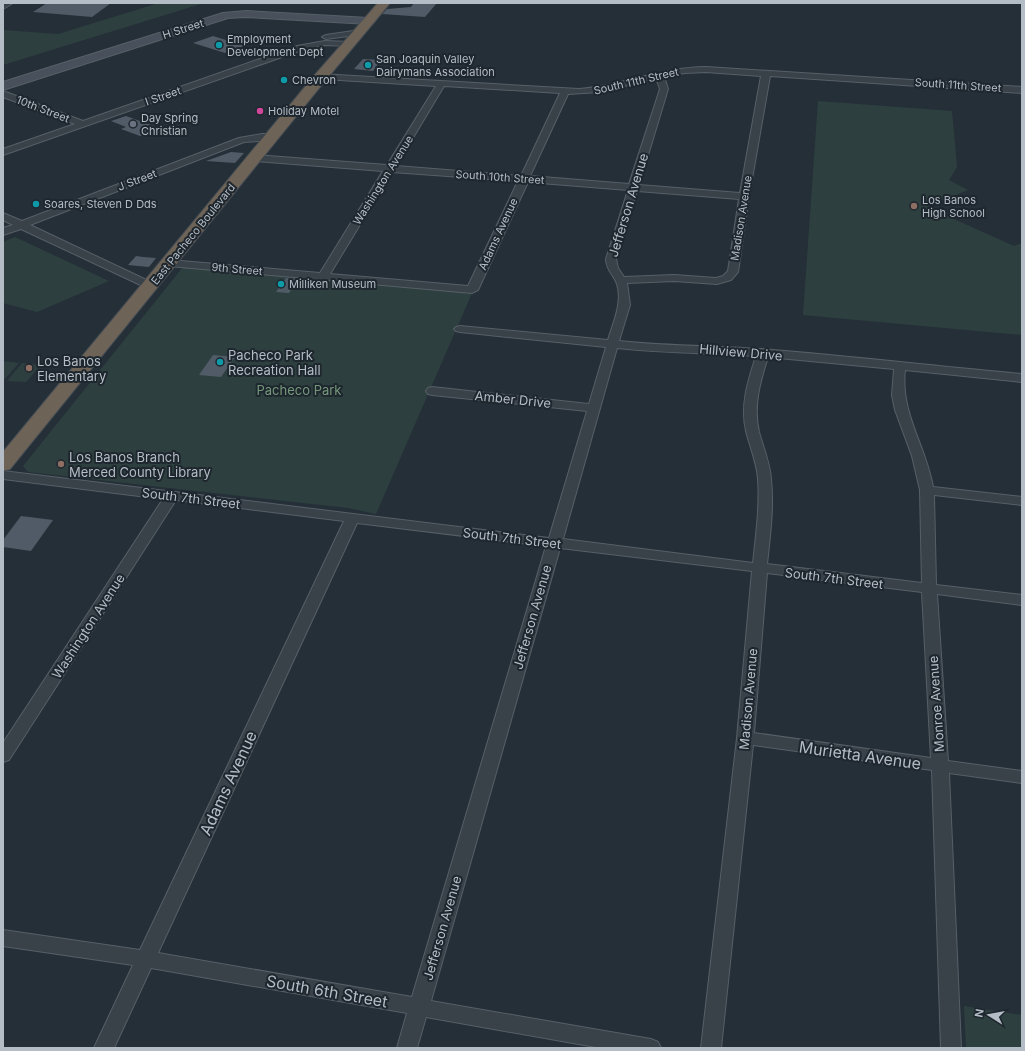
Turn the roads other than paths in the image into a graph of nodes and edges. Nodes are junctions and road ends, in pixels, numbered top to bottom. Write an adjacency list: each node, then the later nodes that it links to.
1 (9, 3): 3 (street)
2 (384, 3): 4 (highway, East Pacheco Boulevard)
3 (3, 7)
4 (369, 21): 5 (highway, East Pacheco Boulevard); 11 (street, H Street)
5 (355, 38): 6 (street, I Street); 6 (street, I Street); 9 (highway, East Pacheco Boulevard)
6 (300, 48): 15 (street, I Street)
7 (766, 73): 8 (street, South 11th Street); 12 (street, South 11th Street); 22 (street, Madison Avenue)
8 (659, 75): 13 (street, South 11th Street); 21 (street, Jefferson Avenue)
9 (322, 76): 10 (street, South 11th Street); 16 (highway, East Pacheco Boulevard)
10 (442, 83): 13 (street, South 11th Street); 19 (street, Washington Avenue)
11 (3, 86)
12 (1022, 90)
13 (565, 92): 20 (street, Adams Avenue)
14 (3, 94): 15 (street, 10th Street)
15 (83, 124): 17 (street, I Street)
16 (272, 137): 18 (highway, East Pacheco Boulevard); 24 (street, J Street)
17 (3, 152)
18 (255, 158): 19 (street, South 10th Street); 26 (highway, East Pacheco Boulevard)
19 (390, 168): 20 (street, South 10th Street); 27 (street, Washington Avenue)
20 (523, 179): 21 (street, South 10th Street); 30 (street, Adams Avenue)
21 (632, 187): 22 (street, South 10th Street); 28 (street, Jefferson Avenue)
22 (744, 196): 28 (street, Madison Avenue)
23 (3, 216): 24 (street)
24 (21, 225): 25 (street, J Street); 29 (street)
25 (3, 232)
26 (169, 263): 27 (street, 9th Street); 29 (highway, East Pacheco Boulevard)
27 (323, 277): 30 (street, 9th Street)
28 (620, 280): 32 (street, Jefferson Avenue)
29 (151, 286): 38 (highway, East Pacheco Boulevard)
30 (472, 290)
31 (460, 329): 32 (street, Hillview Drive)
32 (612, 345): 33 (street, Hillview Drive); 37 (street, Jefferson Avenue)
33 (763, 353): 34 (street, Hillview Drive); 45 (street, Madison Avenue)
34 (900, 366): 35 (street, Hillview Drive); 40 (street, Monroe Avenue)
35 (1022, 378)
36 (432, 391): 37 (street, Amber Drive)
37 (594, 408): 44 (street, Jefferson Avenue)
38 (3, 465)
39 (3, 475): 41 (street, South 7th Street)
40 (927, 490): 42 (street); 46 (street, Monroe Avenue)
41 (172, 496): 43 (street, South 7th Street); 49 (street, Washington Avenue)
42 (1022, 501)
43 (352, 518): 44 (street, South 7th Street); 53 (street, Adams Avenue)
44 (554, 543): 45 (street, South 7th Street); 54 (street, Jefferson Avenue)
45 (759, 568): 46 (street, South 7th Street); 48 (street, Madison Avenue)
46 (929, 590): 47 (street, South 7th Street); 50 (street, Monroe Avenue)
47 (1022, 600)
48 (745, 738): 50 (street, Murietta Avenue); 58 (street, Madison Avenue)
49 (3, 756)
50 (940, 766): 51 (street, Murietta Avenue); 59 (street, Monroe Avenue)
51 (1022, 778)
52 (3, 938): 53 (street, South 6th Street)
53 (146, 959): 54 (street, South 6th Street); 55 (street, Adams Avenue)
54 (418, 1008): 56 (street, Jefferson Avenue); 57 (street, South 6th Street)
55 (104, 1048)
56 (407, 1048)
57 (651, 1048)
58 (711, 1048)
59 (951, 1048)

